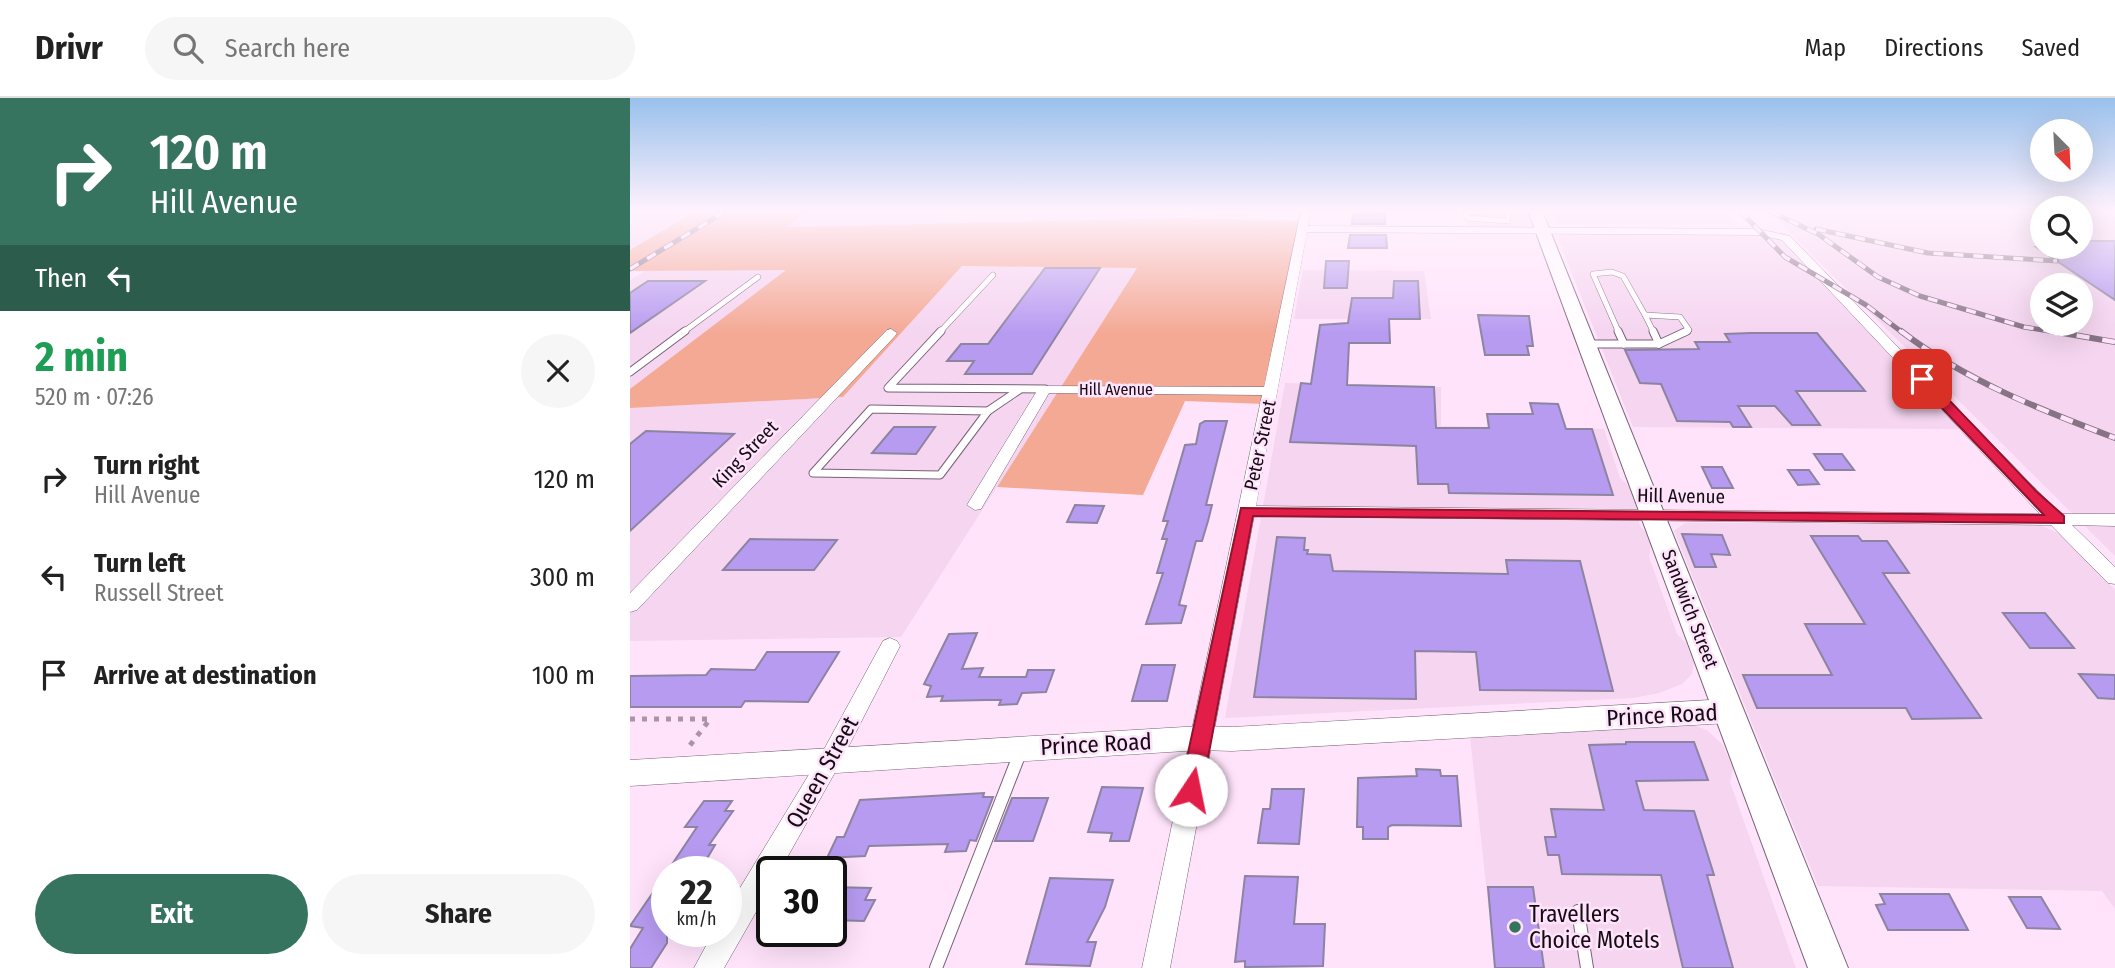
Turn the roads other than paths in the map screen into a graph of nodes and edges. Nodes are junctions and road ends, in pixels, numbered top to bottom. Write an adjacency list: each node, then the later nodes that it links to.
1 (1297, 252): 14 (street, Peter Street)
2 (1551, 252): 8 (main road, Sandwich Street)
3 (1802, 252): 19 (street)
4 (993, 275): 13 (lane)
5 (758, 278): 11 (lane)
6 (1645, 314): 9 (lane); 10 (lane); 10 (lane)
7 (891, 333): 22 (street, King Street)
8 (1587, 344): 9 (lane); 18 (main road, Sandwich Street)
9 (1624, 344): 10 (lane)
10 (1659, 344)
11 (630, 373)
12 (1045, 389): 13 (lane); 14 (street, Hill Avenue); 16 (street)
13 (1019, 390): 15 (lane)
14 (1271, 391): 17 (street, Peter Street)
15 (988, 411): 15 (lane)
16 (975, 505)
17 (1246, 511): 18 (street, Hill Avenue); 25 (street, Peter Street)
18 (1654, 516): 19 (street, Hill Avenue); 24 (main road, Sandwich Street)
19 (2059, 520): 20 (street, Hill Avenue); 21 (street)
20 (2115, 520)
21 (2115, 578)
22 (630, 605)
23 (890, 646): 27 (street, Queen Street)
24 (1729, 711): 25 (street, Prince Road); 34 (main road, Sandwich Street)
25 (1201, 738): 26 (street, Prince Road); 32 (street, Peter Street)
26 (1022, 748): 27 (street, Prince Road); 31 (lane)
27 (830, 760): 28 (street, Prince Road); 30 (street, Queen Street)
28 (644, 776)
29 (1578, 911): 33 (lane)
30 (708, 968)
31 (936, 968)
32 (1156, 968)
33 (1587, 968)
34 (1828, 968)

